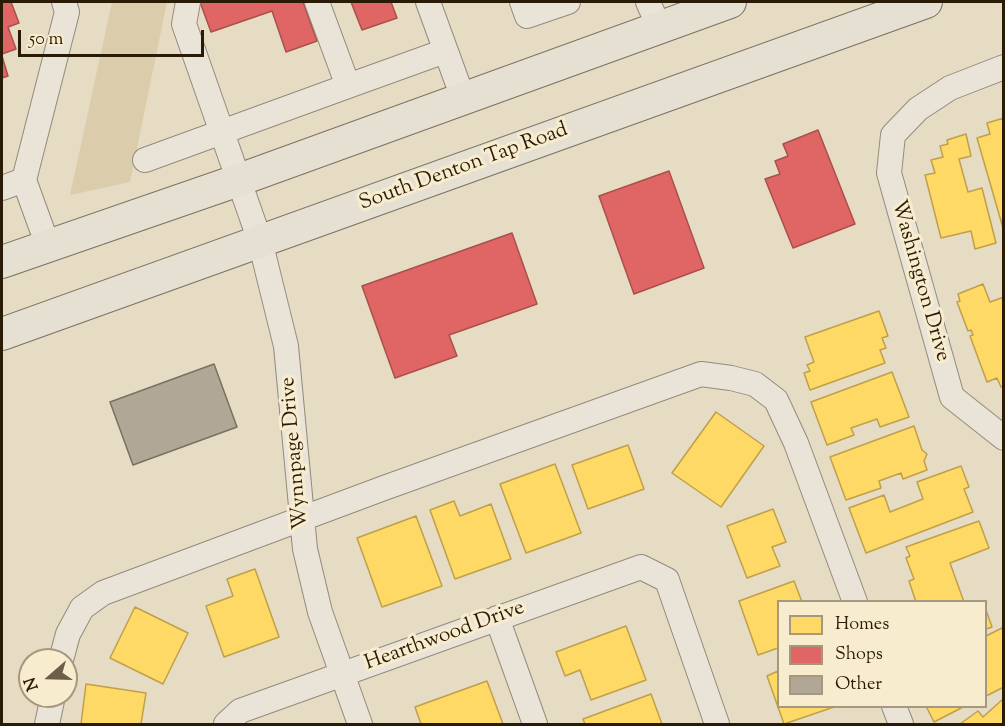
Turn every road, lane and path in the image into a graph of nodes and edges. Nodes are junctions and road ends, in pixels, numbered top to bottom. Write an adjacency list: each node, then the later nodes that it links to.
1 (64, 2): 17 (street)
2 (188, 2): 14 (street, Wynnpage Drive)
3 (317, 2): 12 (street)
4 (428, 2): 10 (street)
5 (522, 2): 6 (street)
6 (568, 2)
7 (730, 2): 9 (main road)
8 (926, 2): 18 (main road, South Denton Tap Road)
9 (653, 14): 13 (main road)
10 (445, 51): 12 (street); 13 (street)
11 (1004, 67): 22 (street, Washington Drive)
12 (348, 86): 14 (street)
13 (462, 98): 16 (main road)
14 (222, 131): 15 (street); 16 (street, Wynnpage Drive)
15 (145, 160)
16 (236, 181): 18 (street, Wynnpage Drive); 19 (main road)
17 (13, 184): 19 (street)
18 (260, 241): 21 (main road, South Denton Tap Road); 23 (street, Wynnpage Drive)
19 (48, 246): 20 (main road)
20 (2, 262)
21 (2, 334)
22 (1004, 438)
23 (302, 520): 24 (street); 26 (street); 27 (street, Wynnpage Drive)
24 (854, 600)
25 (497, 618): 27 (street, Hearthwood Drive); 33 (street); 34 (street, Hearthwood Drive)
26 (64, 648)
27 (340, 674): 31 (street, Hearthwood Drive); 32 (street, Wynnpage Drive)
28 (49, 708): 30 (street)
29 (895, 708): 35 (street)
30 (46, 724)
31 (226, 724)
32 (360, 724)
33 (535, 724)
34 (717, 724)
35 (901, 724)

